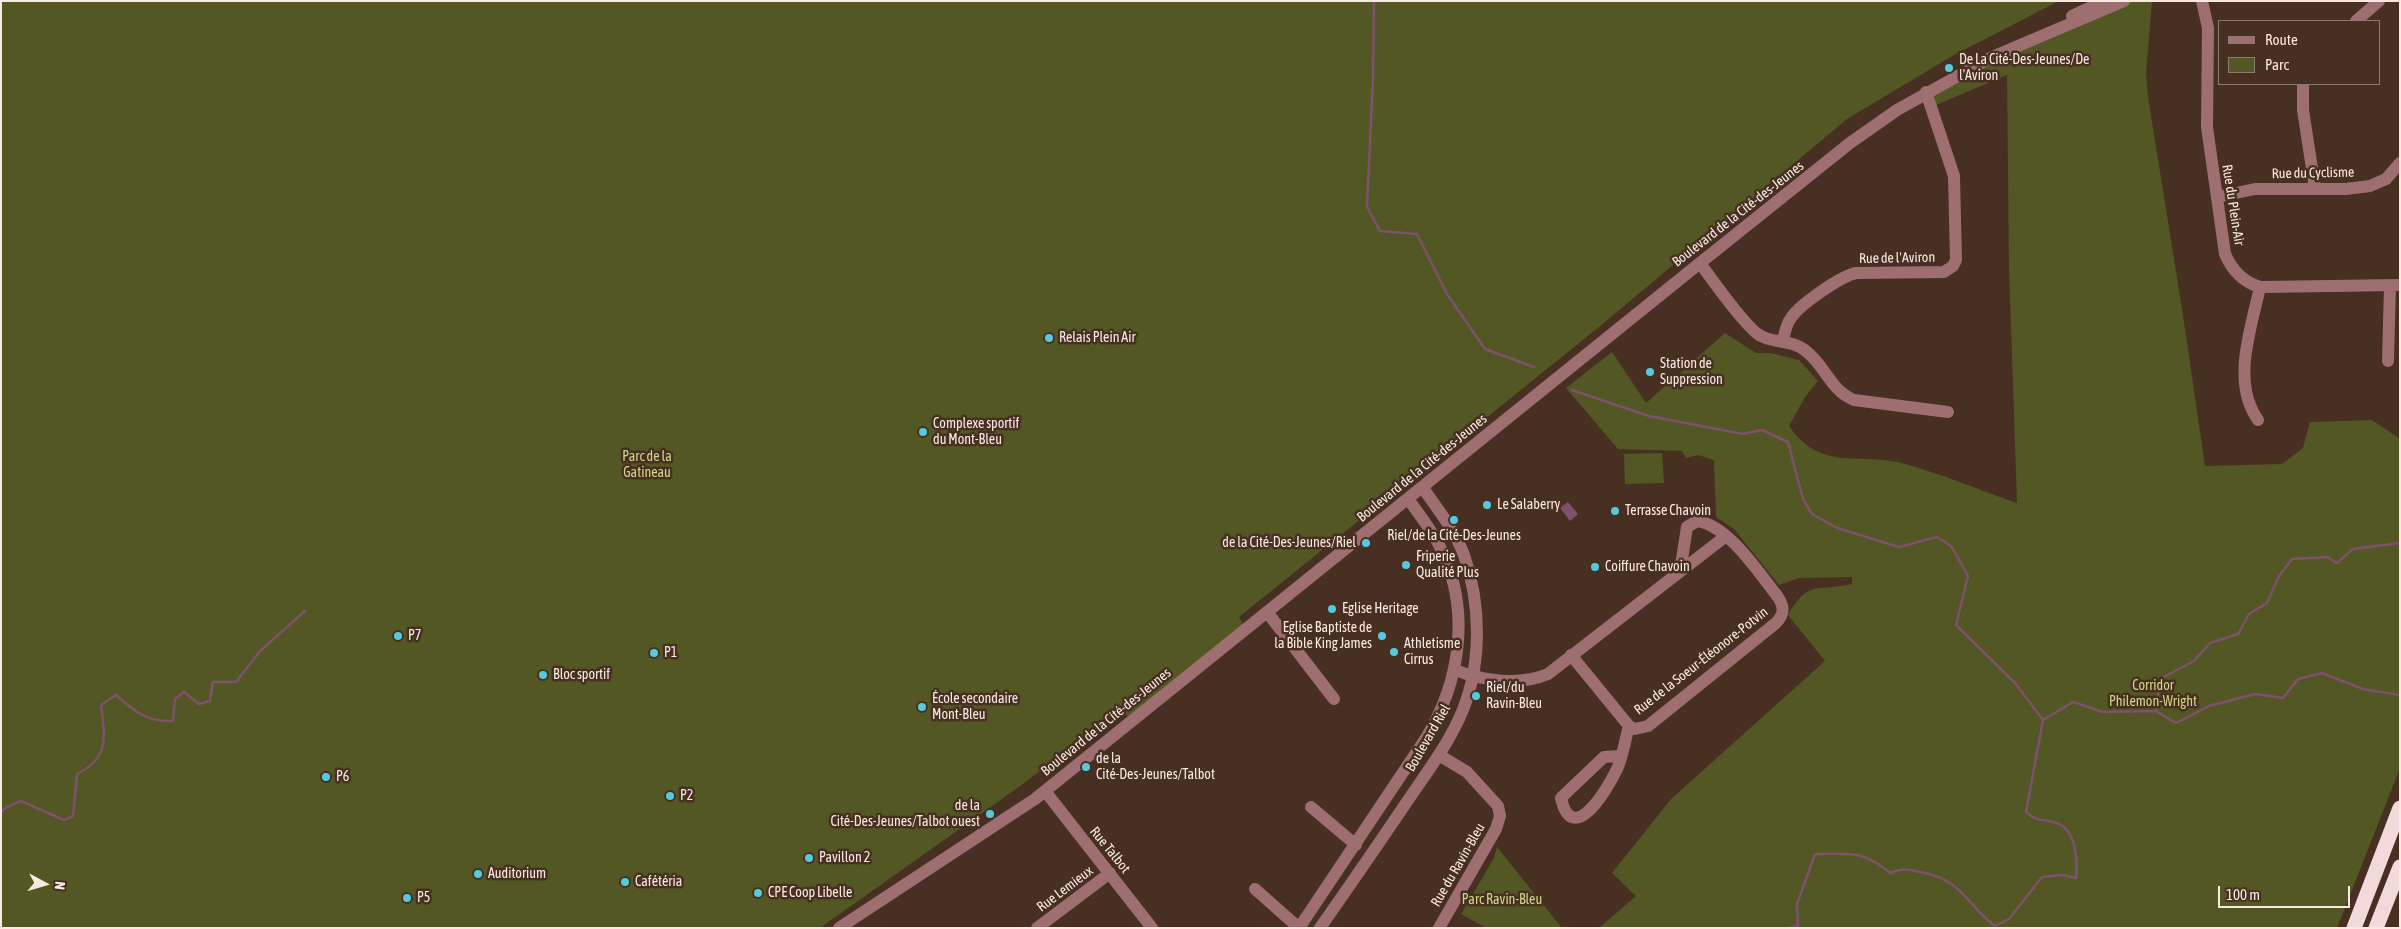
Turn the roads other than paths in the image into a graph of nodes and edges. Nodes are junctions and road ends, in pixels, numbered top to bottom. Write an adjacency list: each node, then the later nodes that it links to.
1 (2104, 1): 6 (street, Boulevard de la Cité-des-Jeunes)
2 (2124, 1): 6 (street, Boulevard de la Cité-des-Jeunes)
3 (2202, 1): 11 (street, Rue du Plein-Air)
4 (2379, 1): 5 (street)
5 (2357, 20)
6 (2029, 40): 8 (street, Boulevard de la Cité-des-Jeunes)
7 (2303, 85): 10 (street)
8 (1926, 92): 12 (street, Boulevard de la Cité-des-Jeunes); 15 (street, Rue de l'Aviron)
9 (2400, 163): 10 (street, Rue du Cyclisme)
10 (2315, 188): 11 (street, Rue du Cyclisme)
11 (2217, 197): 14 (street, Rue du Plein-Air)
12 (1700, 263): 15 (street); 19 (street, Boulevard de la Cité-des-Jeunes)
13 (2395, 286): 14 (street); 16 (street)
14 (2260, 287): 18 (street)
15 (1783, 340): 17 (street)
16 (2388, 361)
17 (1948, 412)
18 (2258, 420)
19 (1422, 488): 20 (street, Boulevard de la Cité-des-Jeunes); 26 (street, Boulevard Riel)
20 (1408, 499): 23 (street, Boulevard de la Cité-des-Jeunes); 25 (street, Boulevard Riel)
21 (1726, 536): 22 (street); 22 (street, Rue de la Soeur-Éléonore-Potvin); 28 (street, Rue de la Soeur-Éléonore-Potvin)
22 (1680, 572): 24 (street)
23 (1267, 612): 27 (street); 31 (street, Boulevard de la Cité-des-Jeunes)
24 (1572, 656): 26 (street); 28 (street, Rue de la Soeur-Éléonore-Potvin)
25 (1455, 670): 26 (street); 34 (street, Boulevard Riel)
26 (1473, 677): 29 (street, Boulevard Riel)
27 (1334, 699)
28 (1629, 726): 30 (street)
29 (1438, 755): 43 (street, Boulevard Riel); 44 (street, Rue du Ravin-Bleu)
30 (1620, 756): 30 (street)
31 (1045, 791): 36 (street, Rue Talbot); 39 (street, Boulevard de la Cité-des-Jeunes)
32 (1311, 807): 34 (street)
33 (2400, 808): 45 (highway)
34 (1356, 845): 42 (street, Boulevard Riel)
35 (2400, 867): 46 (highway)
36 (1110, 873): 40 (street, Rue Lemieux); 41 (street, Rue Talbot)
37 (2400, 884): 46 (highway)
38 (1255, 889): 42 (street)
39 (839, 928)
40 (1037, 928)
41 (1152, 928)
42 (1299, 928)
43 (1320, 928)
44 (1439, 928)
45 (2354, 928)
46 (2376, 928)

